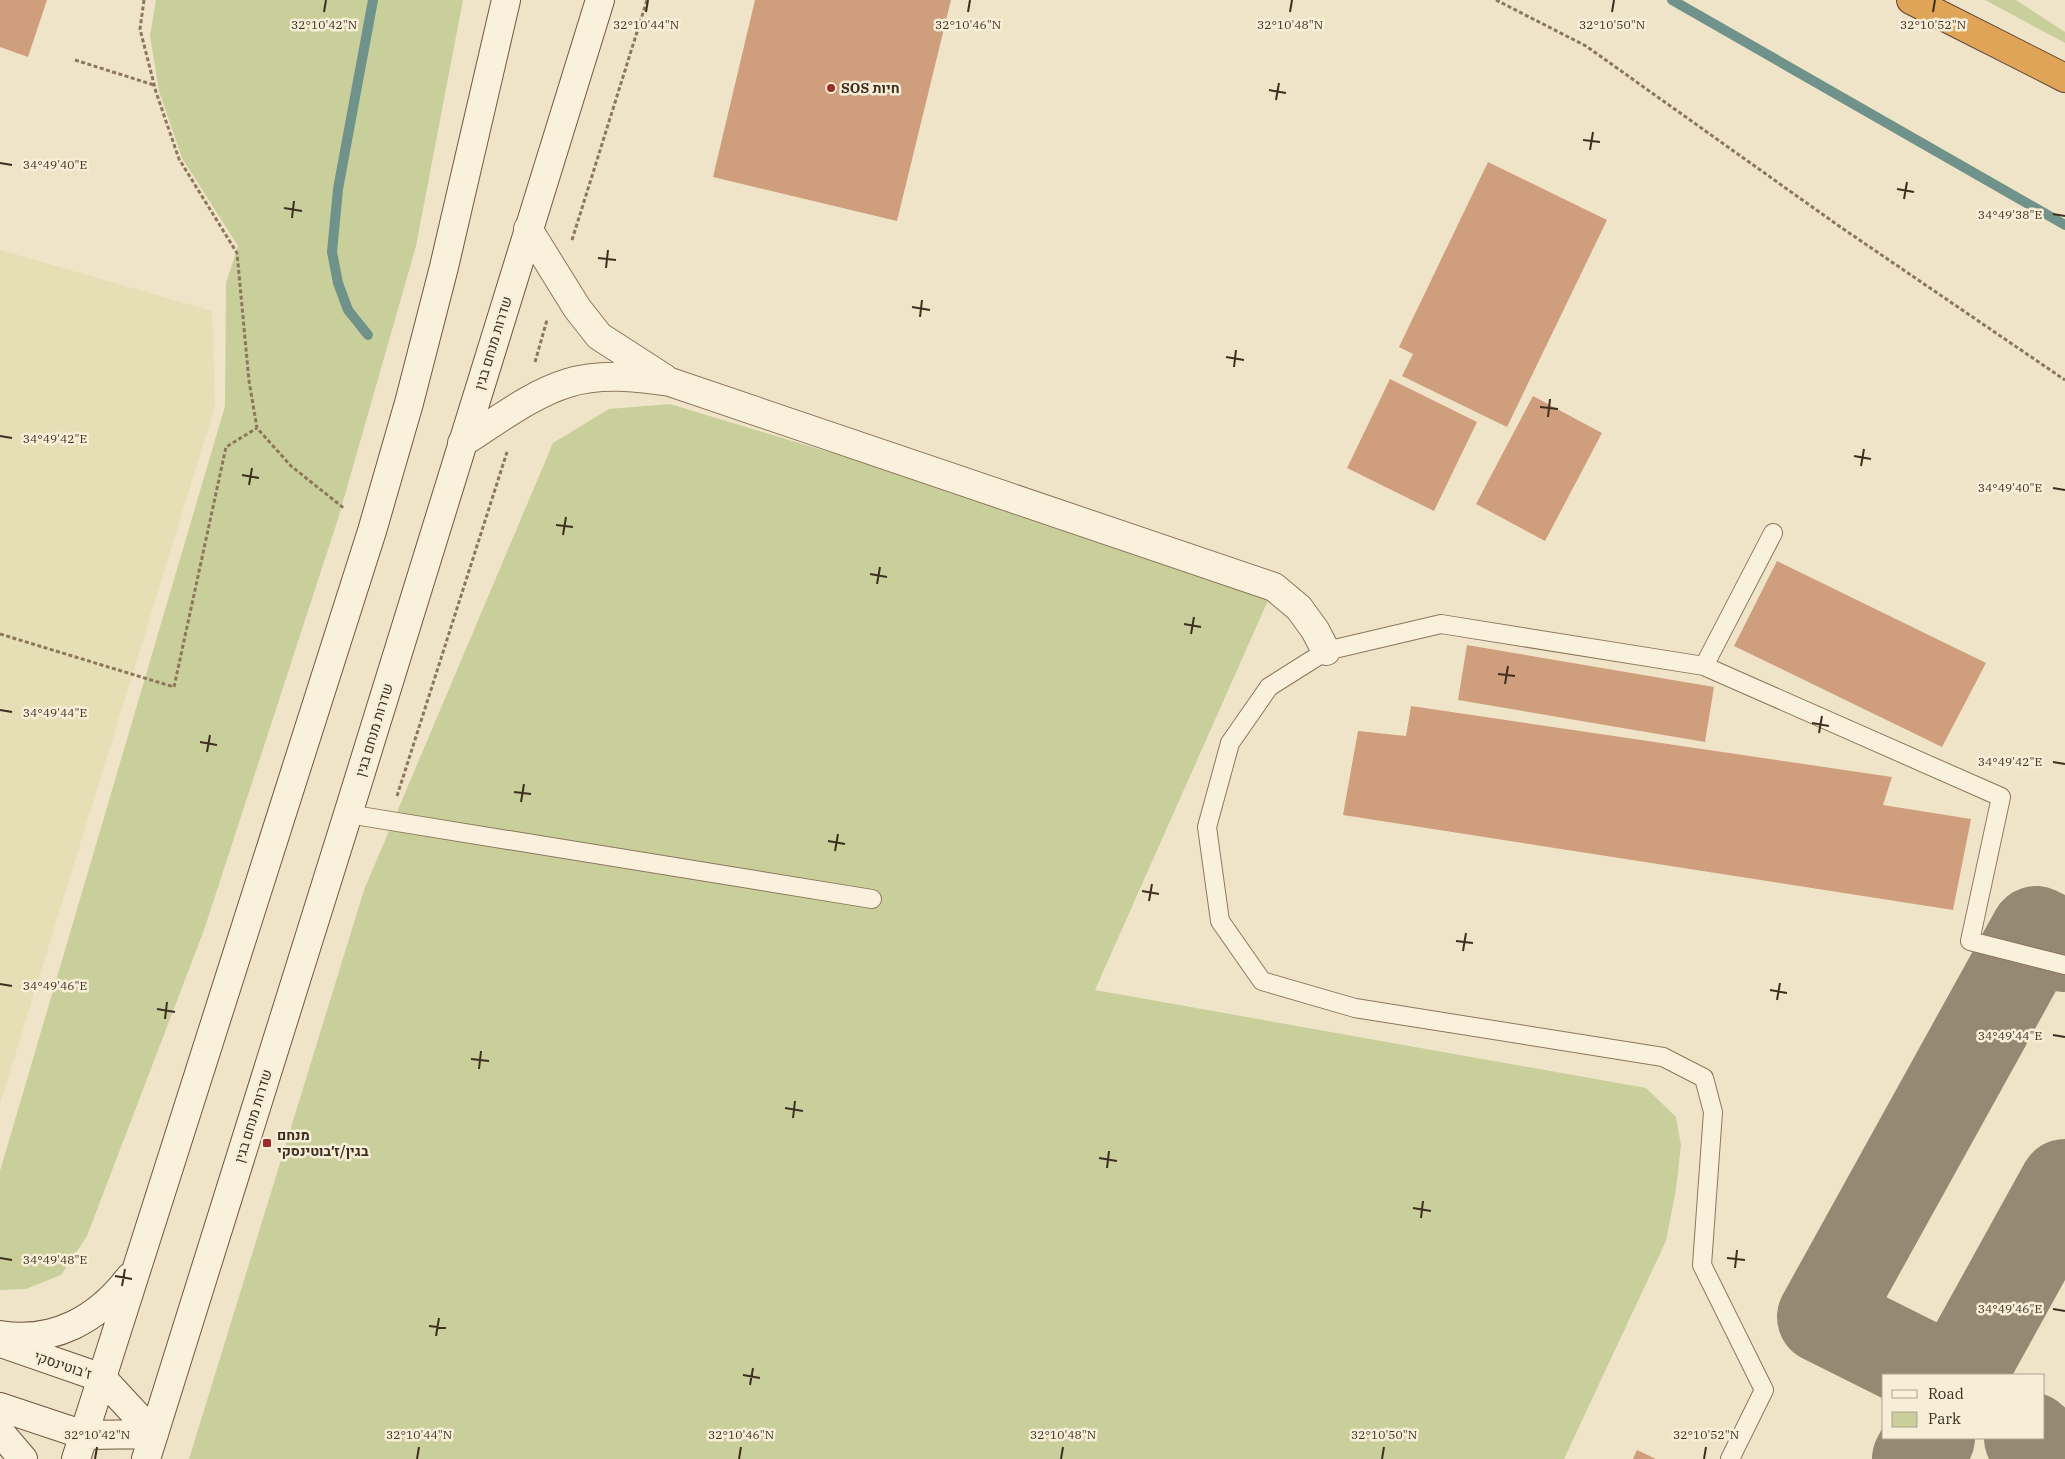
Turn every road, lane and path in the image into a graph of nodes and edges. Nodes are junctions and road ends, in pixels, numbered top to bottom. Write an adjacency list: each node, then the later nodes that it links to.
1 (144, 0): 8 (path)
2 (506, 0): 14 (main road)
3 (600, 0): 9 (main road, שדרות מנחם בגין)
4 (1496, 0): 10 (path)
5 (1911, 0): 7 (highway)
6 (75, 60): 8 (path)
7 (2065, 78)
8 (154, 85): 12 (path)
9 (528, 229): 11 (main road); 13 (main road, שדרות מנחם בגין)
10 (2065, 380)
11 (670, 382): 13 (main road); 17 (main road)
12 (257, 428): 14 (path); 16 (path)
13 (462, 444): 19 (main road, שדרות מנחם בגין)
14 (372, 531): 22 (main road)
15 (1773, 533): 18 (lane)
16 (0, 634)
17 (1326, 651): 18 (lane); 31 (lane)
18 (1704, 666): 21 (lane)
19 (348, 814): 20 (lane); 29 (main road, שדרות מנחם בגין)
20 (872, 899)
21 (2065, 965)
22 (144, 1244): 23 (main road); 25 (main road)
23 (0, 1336)
24 (0, 1343): 25 (main road, ז'בוטינסקי)
25 (102, 1378): 28 (main road); 29 (main road, ז'בוטינסקי)
26 (0, 1407): 28 (main road)
27 (0, 1432): 30 (main road)
28 (80, 1447): 29 (main road)
29 (150, 1447)
30 (23, 1459)
31 (1730, 1459)

